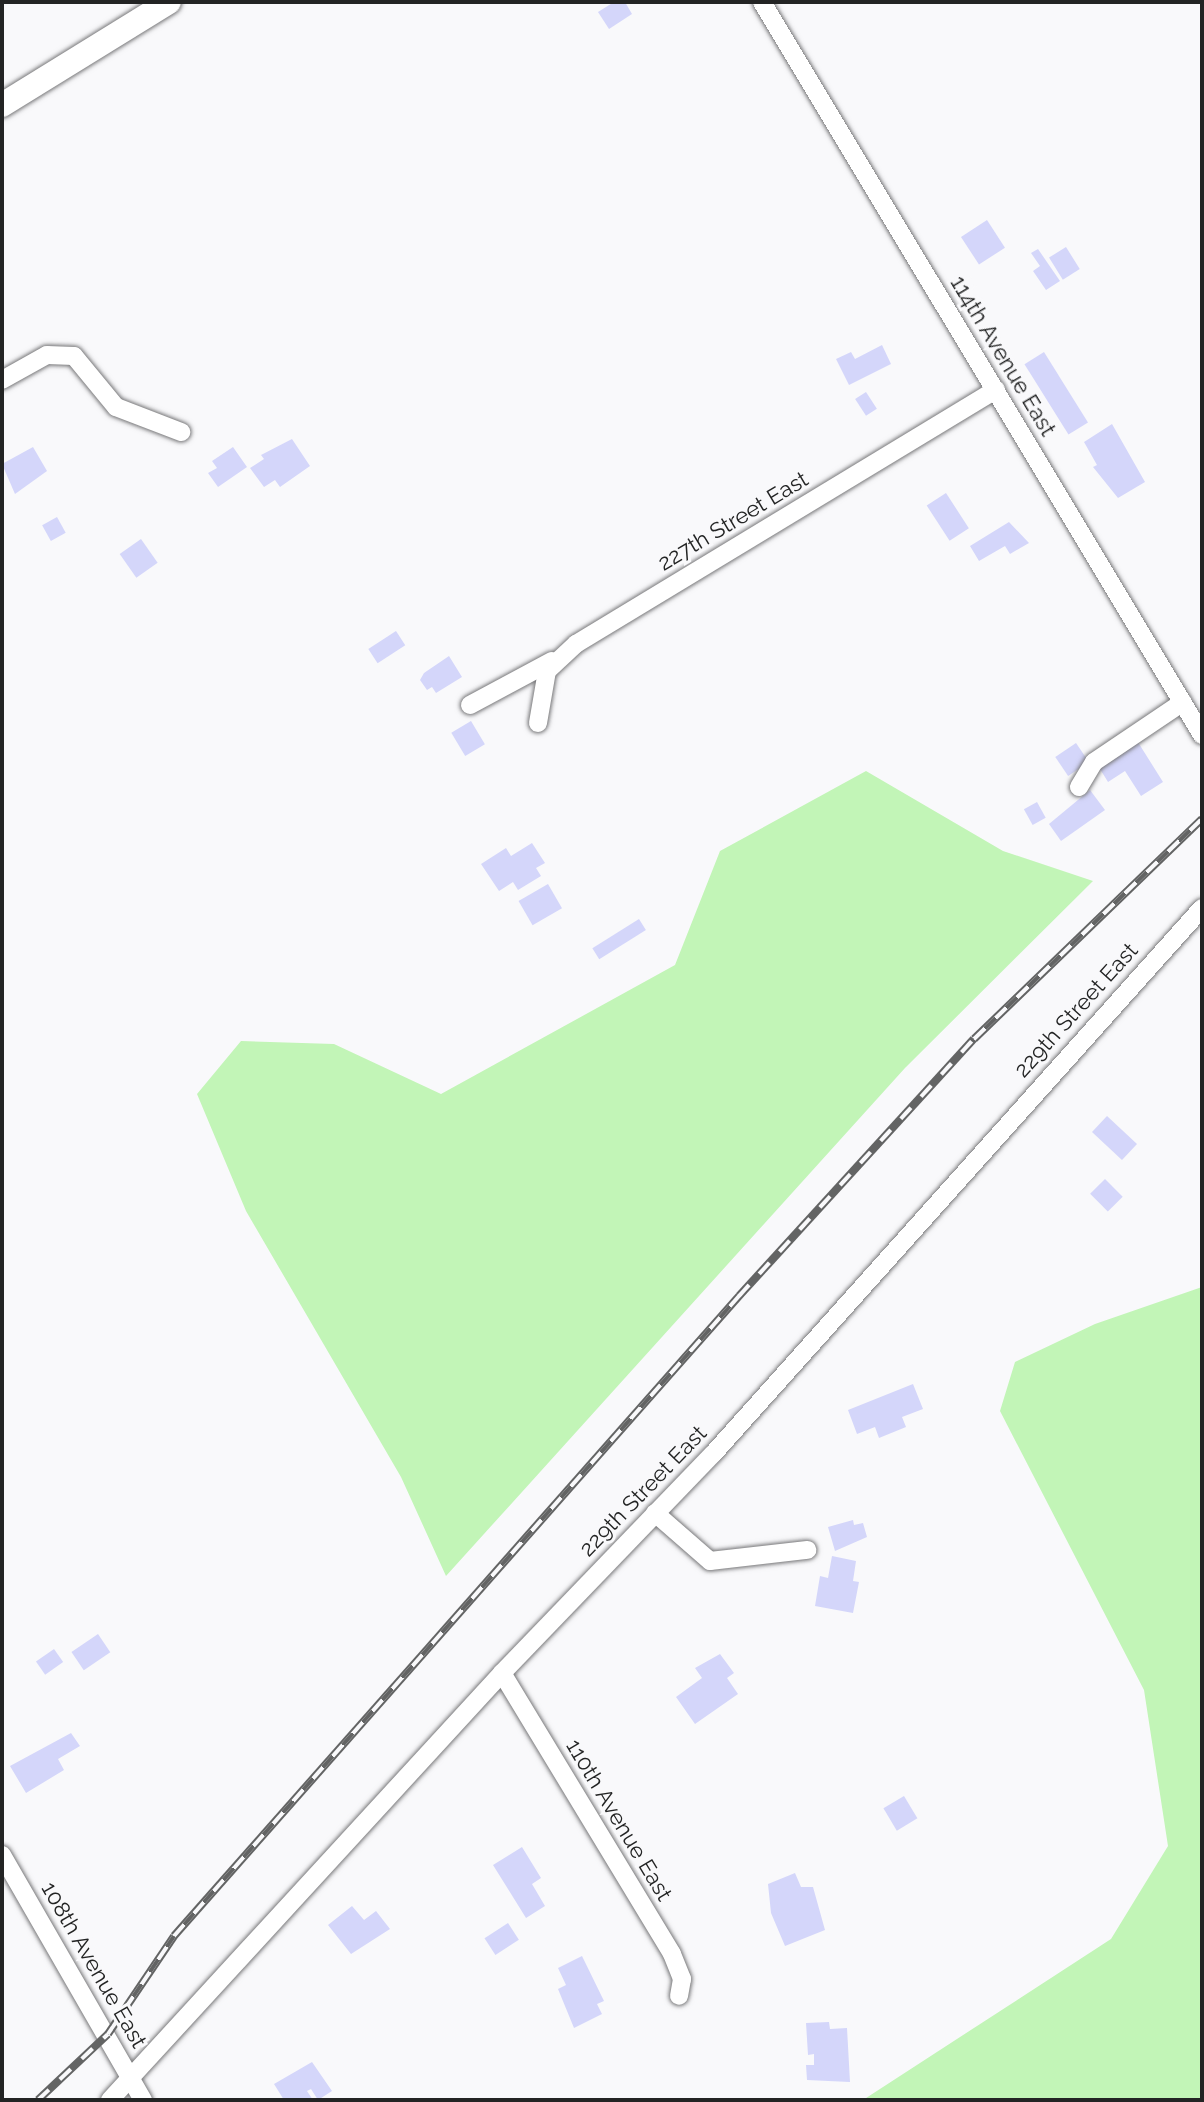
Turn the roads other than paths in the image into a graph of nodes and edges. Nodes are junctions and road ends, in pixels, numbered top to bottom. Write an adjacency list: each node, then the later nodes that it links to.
1 (169, 2): 3 (main road)
2 (762, 2): 5 (street, 114th Avenue East)
3 (2, 105)
4 (2, 380): 6 (street)
5 (996, 390): 7 (street, 227th Street East); 8 (street, 114th Avenue East)
6 (181, 432)
7 (561, 656): 9 (street); 10 (street, 227th Street East)
8 (1183, 702): 11 (street, 114th Avenue East); 12 (street)
9 (470, 705)
10 (538, 723)
11 (1202, 735)
12 (1079, 787)
13 (1202, 908): 14 (street, 229th Street East)
14 (655, 1513): 15 (street); 16 (street, 229th Street East)
15 (807, 1550)
16 (502, 1673): 18 (street, 110th Avenue East); 19 (street, 229th Street East)
17 (2, 1855): 19 (street, 108th Avenue East)
18 (679, 1996)
19 (130, 2078): 20 (street, 229th Street East); 21 (street, 108th Avenue East)
20 (110, 2100)
21 (143, 2100)

